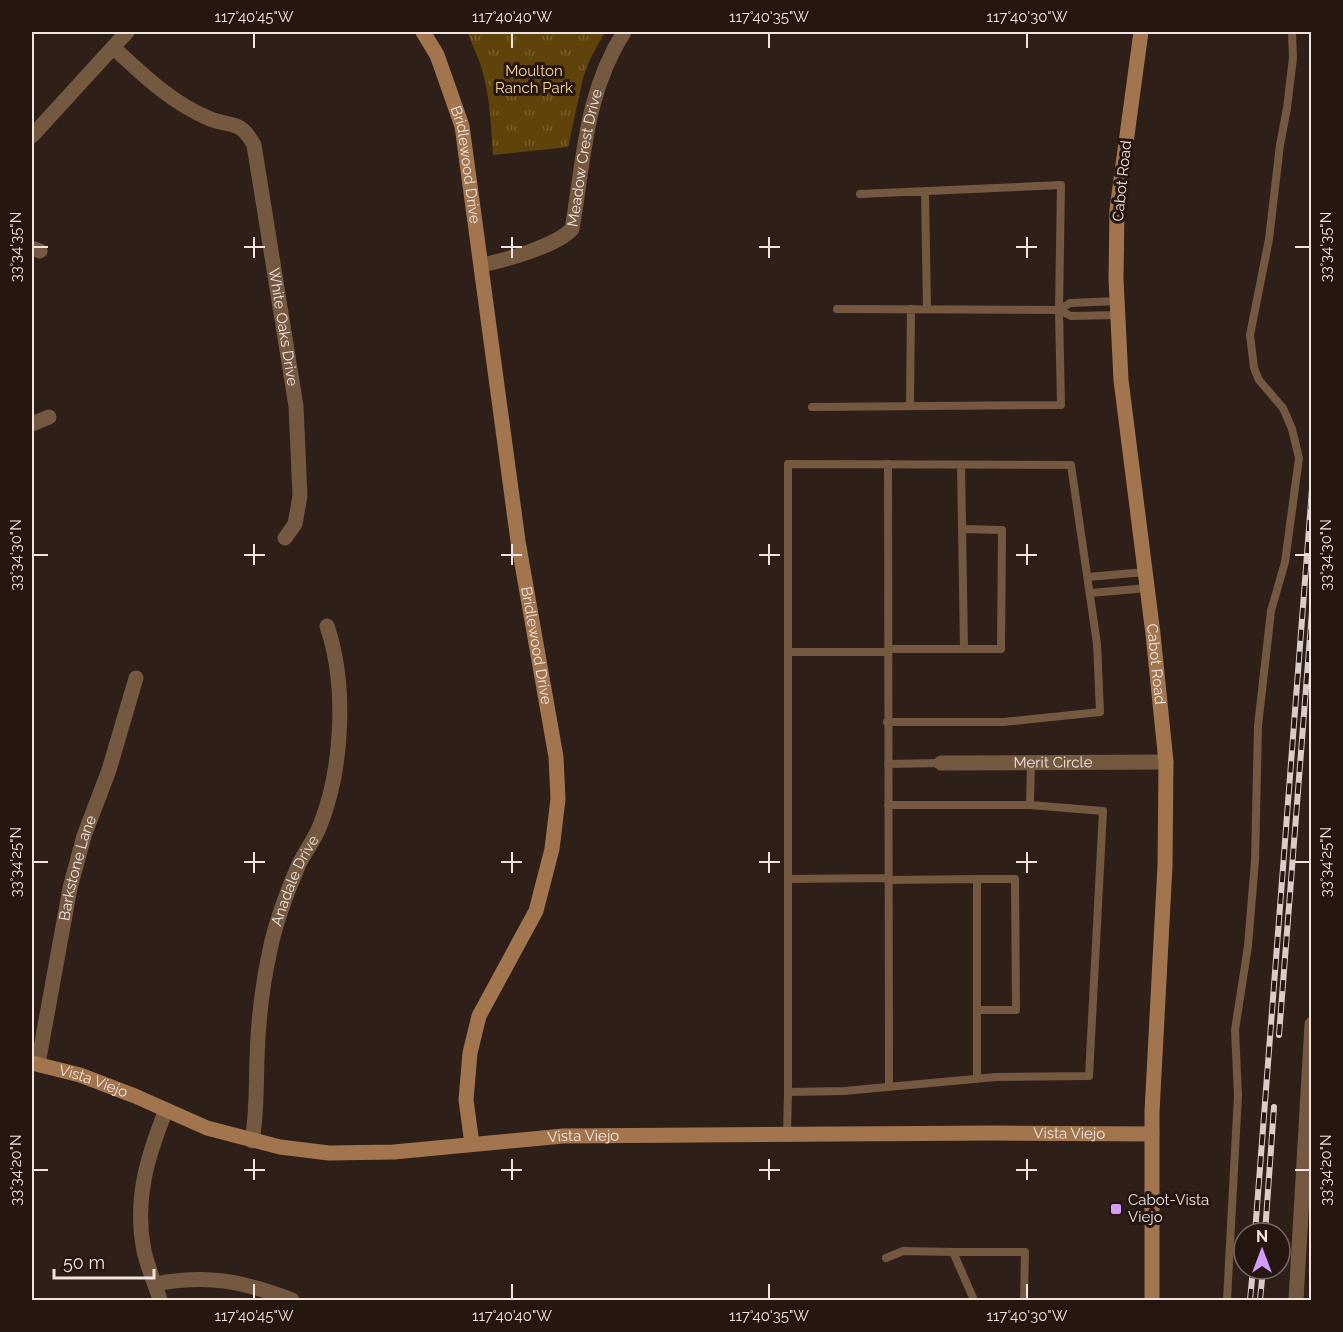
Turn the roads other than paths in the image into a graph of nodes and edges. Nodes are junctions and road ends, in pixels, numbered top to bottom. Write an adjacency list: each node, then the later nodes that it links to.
1 (127, 32): 6 (street)
2 (423, 32): 10 (street, Bridlewood Drive)
3 (624, 32): 10 (street, Meadow Crest Drive)
4 (1141, 32): 11 (street, Cabot Road)
5 (1292, 32): 62 (lane)
6 (114, 48): 7 (street); 23 (street, White Oaks Drive)
7 (32, 136)
8 (925, 191): 9 (lane); 14 (lane); 15 (lane)
9 (860, 194)
10 (482, 265): 53 (street, Bridlewood Drive)
11 (1117, 308): 15 (lane); 15 (lane); 24 (street, Cabot Road)
12 (837, 309): 13 (lane)
13 (911, 309): 14 (lane); 16 (lane)
14 (927, 309): 15 (lane)
15 (1059, 310): 16 (lane)
16 (910, 406): 17 (lane)
17 (812, 407)
18 (49, 417): 19 (street)
19 (32, 424)
20 (888, 464): 21 (lane); 30 (lane); 31 (lane)
21 (961, 465): 22 (lane); 25 (lane)
22 (962, 529): 29 (lane); 29 (lane)
23 (285, 538)
24 (1145, 572): 25 (lane); 26 (street, Cabot Road)
25 (1089, 577): 27 (lane)
26 (1147, 588): 27 (lane); 34 (street, Cabot Road)
27 (1090, 593): 33 (lane)
28 (327, 626): 52 (street, Anadale Drive)
29 (964, 649): 30 (lane)
30 (888, 651): 31 (lane); 33 (lane)
31 (788, 652): 40 (lane)
32 (136, 678): 45 (street, Barkstone Lane)
33 (887, 722): 37 (lane)
34 (1166, 762): 36 (street, Merit Circle); 50 (street, Cabot Road)
35 (941, 763): 36 (street, Merit Circle); 37 (lane)
36 (1031, 763): 39 (lane)
37 (888, 764): 38 (lane)
38 (888, 805): 39 (lane); 41 (lane)
39 (1030, 805): 46 (lane)
40 (788, 879): 41 (lane); 48 (lane)
41 (889, 879): 42 (lane); 47 (lane)
42 (977, 879): 43 (lane); 43 (lane)
43 (977, 1010): 46 (lane)
44 (1311, 1024): 63 (street)
45 (35, 1063): 49 (street, Vista Viejo)
46 (977, 1079): 47 (lane)
47 (889, 1087): 48 (lane)
48 (788, 1092): 51 (lane)
49 (166, 1110): 52 (street, Vista Viejo); 56 (street)
50 (1152, 1134): 51 (street, Vista Viejo); 61 (street, Cabot Road)
51 (788, 1135): 53 (street, Vista Viejo)
52 (252, 1141): 53 (street, Vista Viejo)
53 (472, 1144)
54 (953, 1252): 55 (lane); 59 (lane); 60 (lane)
55 (886, 1258)
56 (155, 1284): 57 (street); 58 (street)
57 (160, 1300)
58 (292, 1300)
59 (974, 1300)
60 (1024, 1300)
61 (1152, 1300)
62 (1227, 1300)
63 (1296, 1300)

